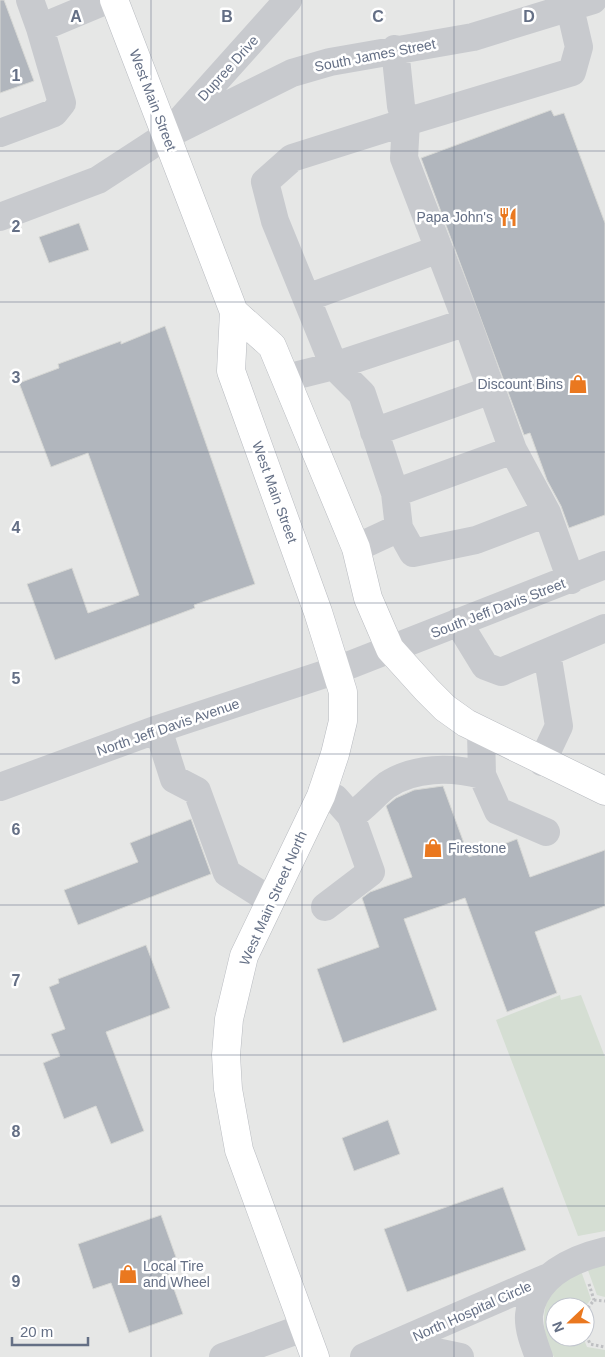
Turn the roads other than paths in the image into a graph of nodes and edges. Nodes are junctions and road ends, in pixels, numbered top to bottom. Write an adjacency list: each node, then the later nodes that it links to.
1 (30, 0): 6 (street)
2 (107, 0): 6 (street)
3 (114, 0): 10 (main road, West Main Street)
4 (288, 0): 10 (street, Dupree Drive)
5 (582, 4): 7 (street, South James Street); 8 (street)
6 (40, 28): 9 (street)
7 (395, 49): 8 (street); 10 (street, South James Street)
8 (406, 122): 12 (street); 13 (street)
9 (0, 133)
10 (167, 136): 11 (street); 14 (main road, West Main Street)
11 (0, 217)
12 (439, 249): 13 (street); 15 (street)
13 (307, 298): 16 (street)
14 (234, 312): 17 (main road, West Main Street); 31 (main road, West Main Street)
15 (466, 322): 16 (street); 18 (street)
16 (334, 366): 17 (street); 19 (street)
17 (286, 378): 24 (main road, West Main Street)
18 (491, 390): 19 (street); 20 (street)
19 (374, 432): 21 (street)
20 (513, 450): 21 (street); 22 (street)
21 (395, 493): 23 (street)
22 (547, 513): 23 (street); 26 (street)
23 (399, 528): 24 (street)
24 (356, 548): 29 (main road, West Main Street)
25 (605, 566): 26 (street, South Jeff Davis Street)
26 (571, 580): 27 (street, South Jeff Davis Street)
27 (458, 622): 29 (street, South Jeff Davis Street); 30 (street)
28 (605, 628): 30 (street)
29 (390, 649): 31 (street, South Jeff Davis Street); 33 (main road, West Main Street)
30 (547, 652): 34 (street)
31 (337, 670): 32 (street, North Jeff Davis Avenue); 37 (main road, West Main Street North)
32 (158, 730): 36 (street, North Jeff Davis Avenue); 41 (street)
33 (481, 732): 34 (main road, West Main Street); 35 (street)
34 (542, 762): 38 (main road, West Main Street)
35 (482, 774): 39 (street); 40 (street)
36 (0, 787)
37 (322, 791): 39 (street); 41 (main road, West Main Street North)
38 (605, 791)
39 (351, 816): 42 (street)
40 (546, 832)
41 (270, 900): 45 (main road, West Main Street North)
42 (325, 907)
43 (605, 1250): 44 (street, North Hospital Circle)
44 (546, 1278): 46 (street, North Hospital Circle); 51 (street, North Hospital Circle)
45 (303, 1328): 47 (street); 48 (main road, West Main Street North)
46 (398, 1344): 49 (street, North Hospital Circle); 50 (street, North Hospital Circle)
47 (223, 1357)
48 (314, 1357)
49 (364, 1357)
50 (460, 1357)
51 (539, 1357)

